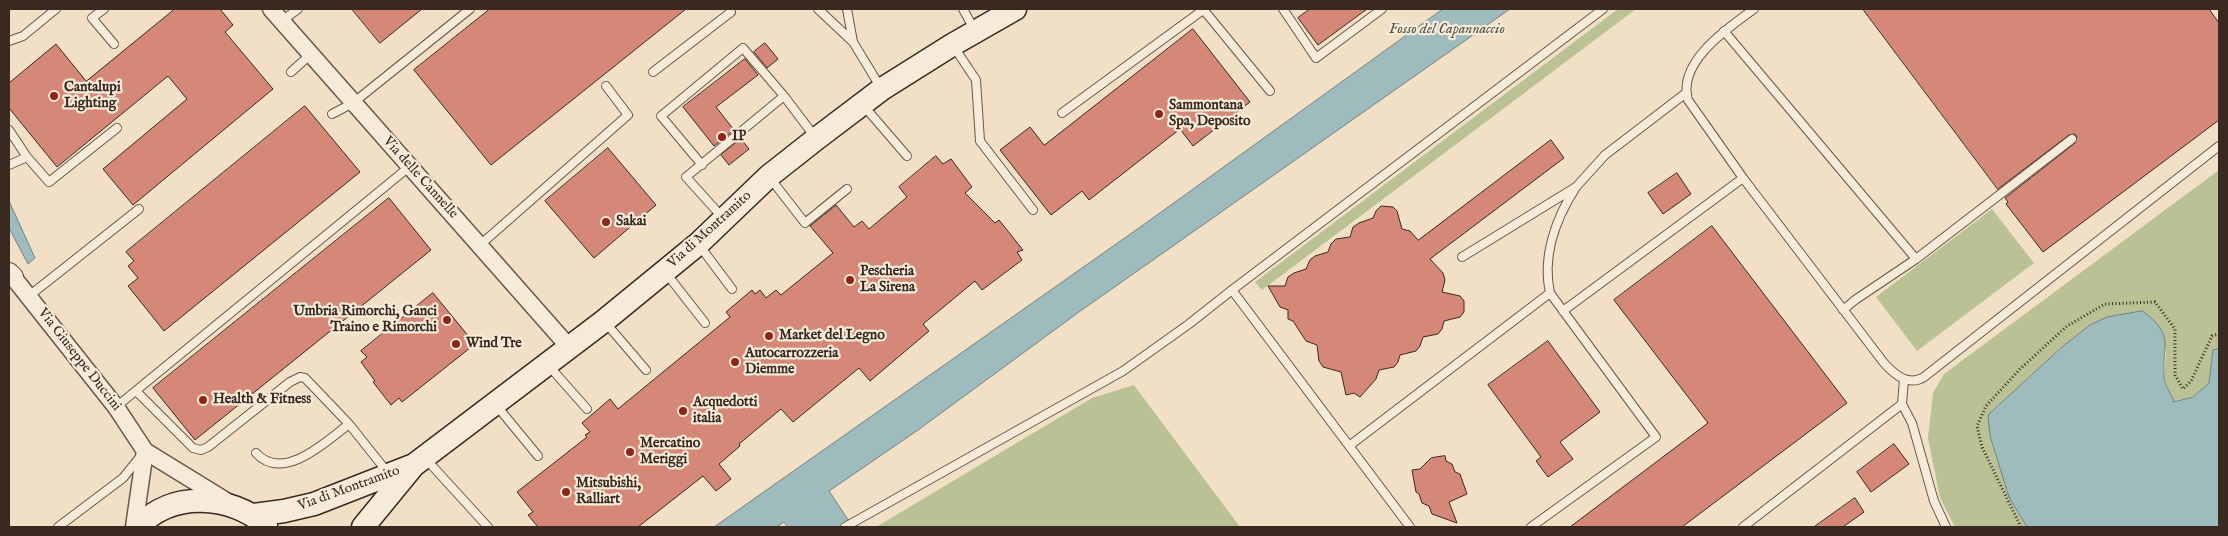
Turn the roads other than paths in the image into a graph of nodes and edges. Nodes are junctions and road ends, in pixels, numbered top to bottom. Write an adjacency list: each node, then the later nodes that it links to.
1 (56, 9): 18 (lane)
2 (104, 9): 20 (lane)
3 (298, 9): 15 (lane)
4 (470, 9): 30 (lane)
5 (730, 9): 24 (lane)
6 (818, 9): 19 (lane)
7 (847, 9): 19 (lane)
8 (963, 9): 16 (lane)
9 (1014, 9): 16 (main road, Via di Montramito)
10 (1203, 9): 27 (lane); 32 (lane)
11 (1283, 9): 12 (lane)
12 (1382, 9)
13 (1603, 9): 58 (lane)
14 (1754, 9): 17 (lane)
15 (277, 15): 22 (street, Via delle Cannelle)
16 (975, 31): 21 (main road, Via di Montramito)
17 (1724, 31): 28 (lane); 54 (lane)
18 (9, 41)
19 (853, 42): 26 (lane)
20 (114, 44)
21 (952, 44): 26 (main road, Via di Montramito); 49 (lane)
22 (311, 54): 23 (lane); 30 (street, Via delle Cannelle)
23 (291, 72)
24 (653, 72)
25 (606, 86): 52 (lane)
26 (882, 89): 31 (main road, Via di Montramito)
27 (1270, 91)
28 (1686, 93): 45 (lane); 46 (lane)
29 (784, 96): 36 (lane); 42 (lane); 42 (lane)
30 (353, 103): 33 (lane); 43 (street, Via delle Cannelle)
31 (862, 104): 36 (main road, Via di Montramito); 39 (lane)
32 (1062, 113)
33 (332, 114)
34 (117, 128): 40 (lane)
35 (9, 130): 40 (lane)
36 (816, 139): 44 (main road, Via di Montramito)
37 (2072, 139): 54 (lane)
38 (2219, 146): 68 (lane)
39 (907, 156)
40 (27, 158): 41 (lane)
41 (9, 165)
42 (702, 165): 50 (lane)
43 (409, 167): 52 (street, Via delle Cannelle); 69 (lane)
44 (769, 176): 47 (lane); 50 (main road, Via di Montramito)
45 (1743, 178): 61 (lane); 62 (lane)
46 (1576, 188): 53 (lane); 59 (lane)
47 (847, 189)
48 (139, 210): 60 (lane)
49 (1033, 210)
50 (723, 218): 51 (main road, Via di Montramito)
51 (698, 244): 55 (main road, Via di Montramito); 57 (lane)
52 (480, 245): 65 (street, Via delle Cannelle)
53 (1462, 257)
54 (1916, 259): 61 (lane)
55 (664, 271): 63 (main road, Via di Montramito); 64 (lane)
56 (11, 275): 60 (street, Via Giuseppe Duccini)
57 (732, 289)
58 (1232, 290): 75 (lane); 88 (lane)
59 (1550, 293): 62 (lane); 75 (lane)
60 (29, 296): 72 (street, Via Giuseppe Duccini)
61 (1843, 310): 68 (lane)
62 (1563, 311): 90 (lane)
63 (604, 321): 65 (main road, Via di Montramito); 67 (lane)
64 (705, 323)
65 (569, 347): 66 (main road, Via di Montramito)
66 (547, 364): 70 (main road, Via di Montramito); 73 (lane)
67 (646, 370)
68 (1904, 379): 71 (lane)
69 (136, 391): 72 (lane); 74 (lane)
70 (495, 404): 78 (lane); 79 (main road, Via di Montramito)
71 (1902, 404): 91 (lane); 92 (lane)
72 (116, 407): 76 (street, Via Giuseppe Duccini)
73 (588, 409)
74 (349, 424): 77 (lane); 80 (lane)
75 (1349, 446): 89 (lane)
76 (145, 451): 81 (street, Via Giuseppe Duccini); 83 (lane); 84 (street)
77 (256, 453)
78 (538, 456)
79 (419, 461): 80 (main road, Via di Montramito); 86 (main road, Via di Montramito); 87 (lane)
80 (389, 475): 82 (main road, Via di Montramito)
81 (232, 505): 82 (main road, Via di Montramito); 85 (main road, Via di Montramito)
82 (261, 521)
83 (58, 527)
84 (134, 527)
85 (138, 527)
86 (363, 527)
87 (488, 527)
88 (845, 527)
89 (1410, 527)
90 (1531, 527)
91 (1743, 527)
92 (1946, 527)

